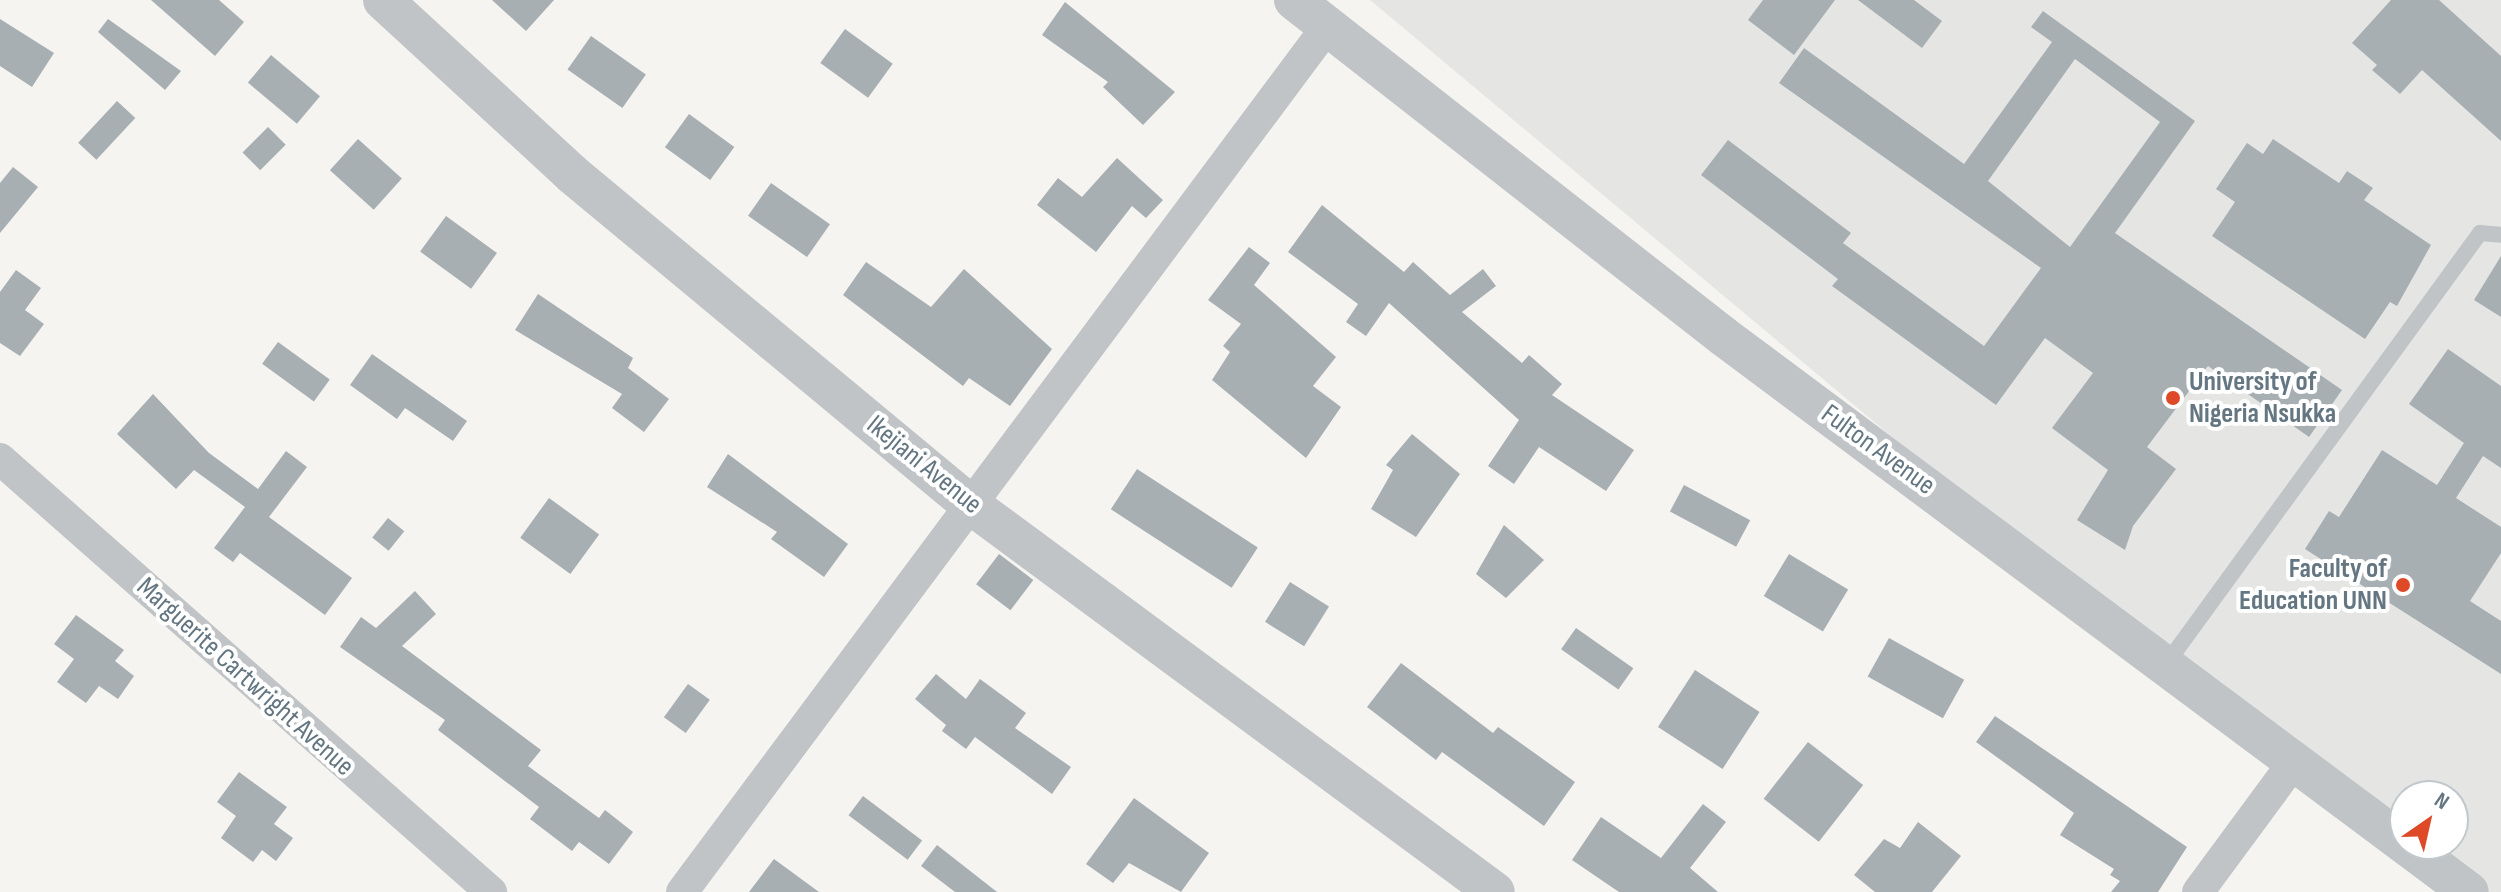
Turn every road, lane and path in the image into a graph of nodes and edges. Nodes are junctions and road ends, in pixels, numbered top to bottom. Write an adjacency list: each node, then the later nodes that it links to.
1 (383, 0): 6 (street, Ikejiani Avenue)
2 (1294, 0): 3 (street, Fulton Avenue)
3 (1327, 27): 6 (street); 7 (street, Fulton Avenue)
4 (2501, 235): 7 (lane)
5 (0, 459): 9 (street, Marguerite Cartwright Avenue)
6 (967, 502): 10 (street); 11 (street, Ikejiani Avenue)
7 (2167, 663): 8 (street, Fulton Avenue)
8 (2294, 762): 12 (street); 13 (street, Fulton Avenue)
9 (491, 892)
10 (682, 892)
11 (1495, 892)
12 (2198, 892)
13 (2469, 892)

